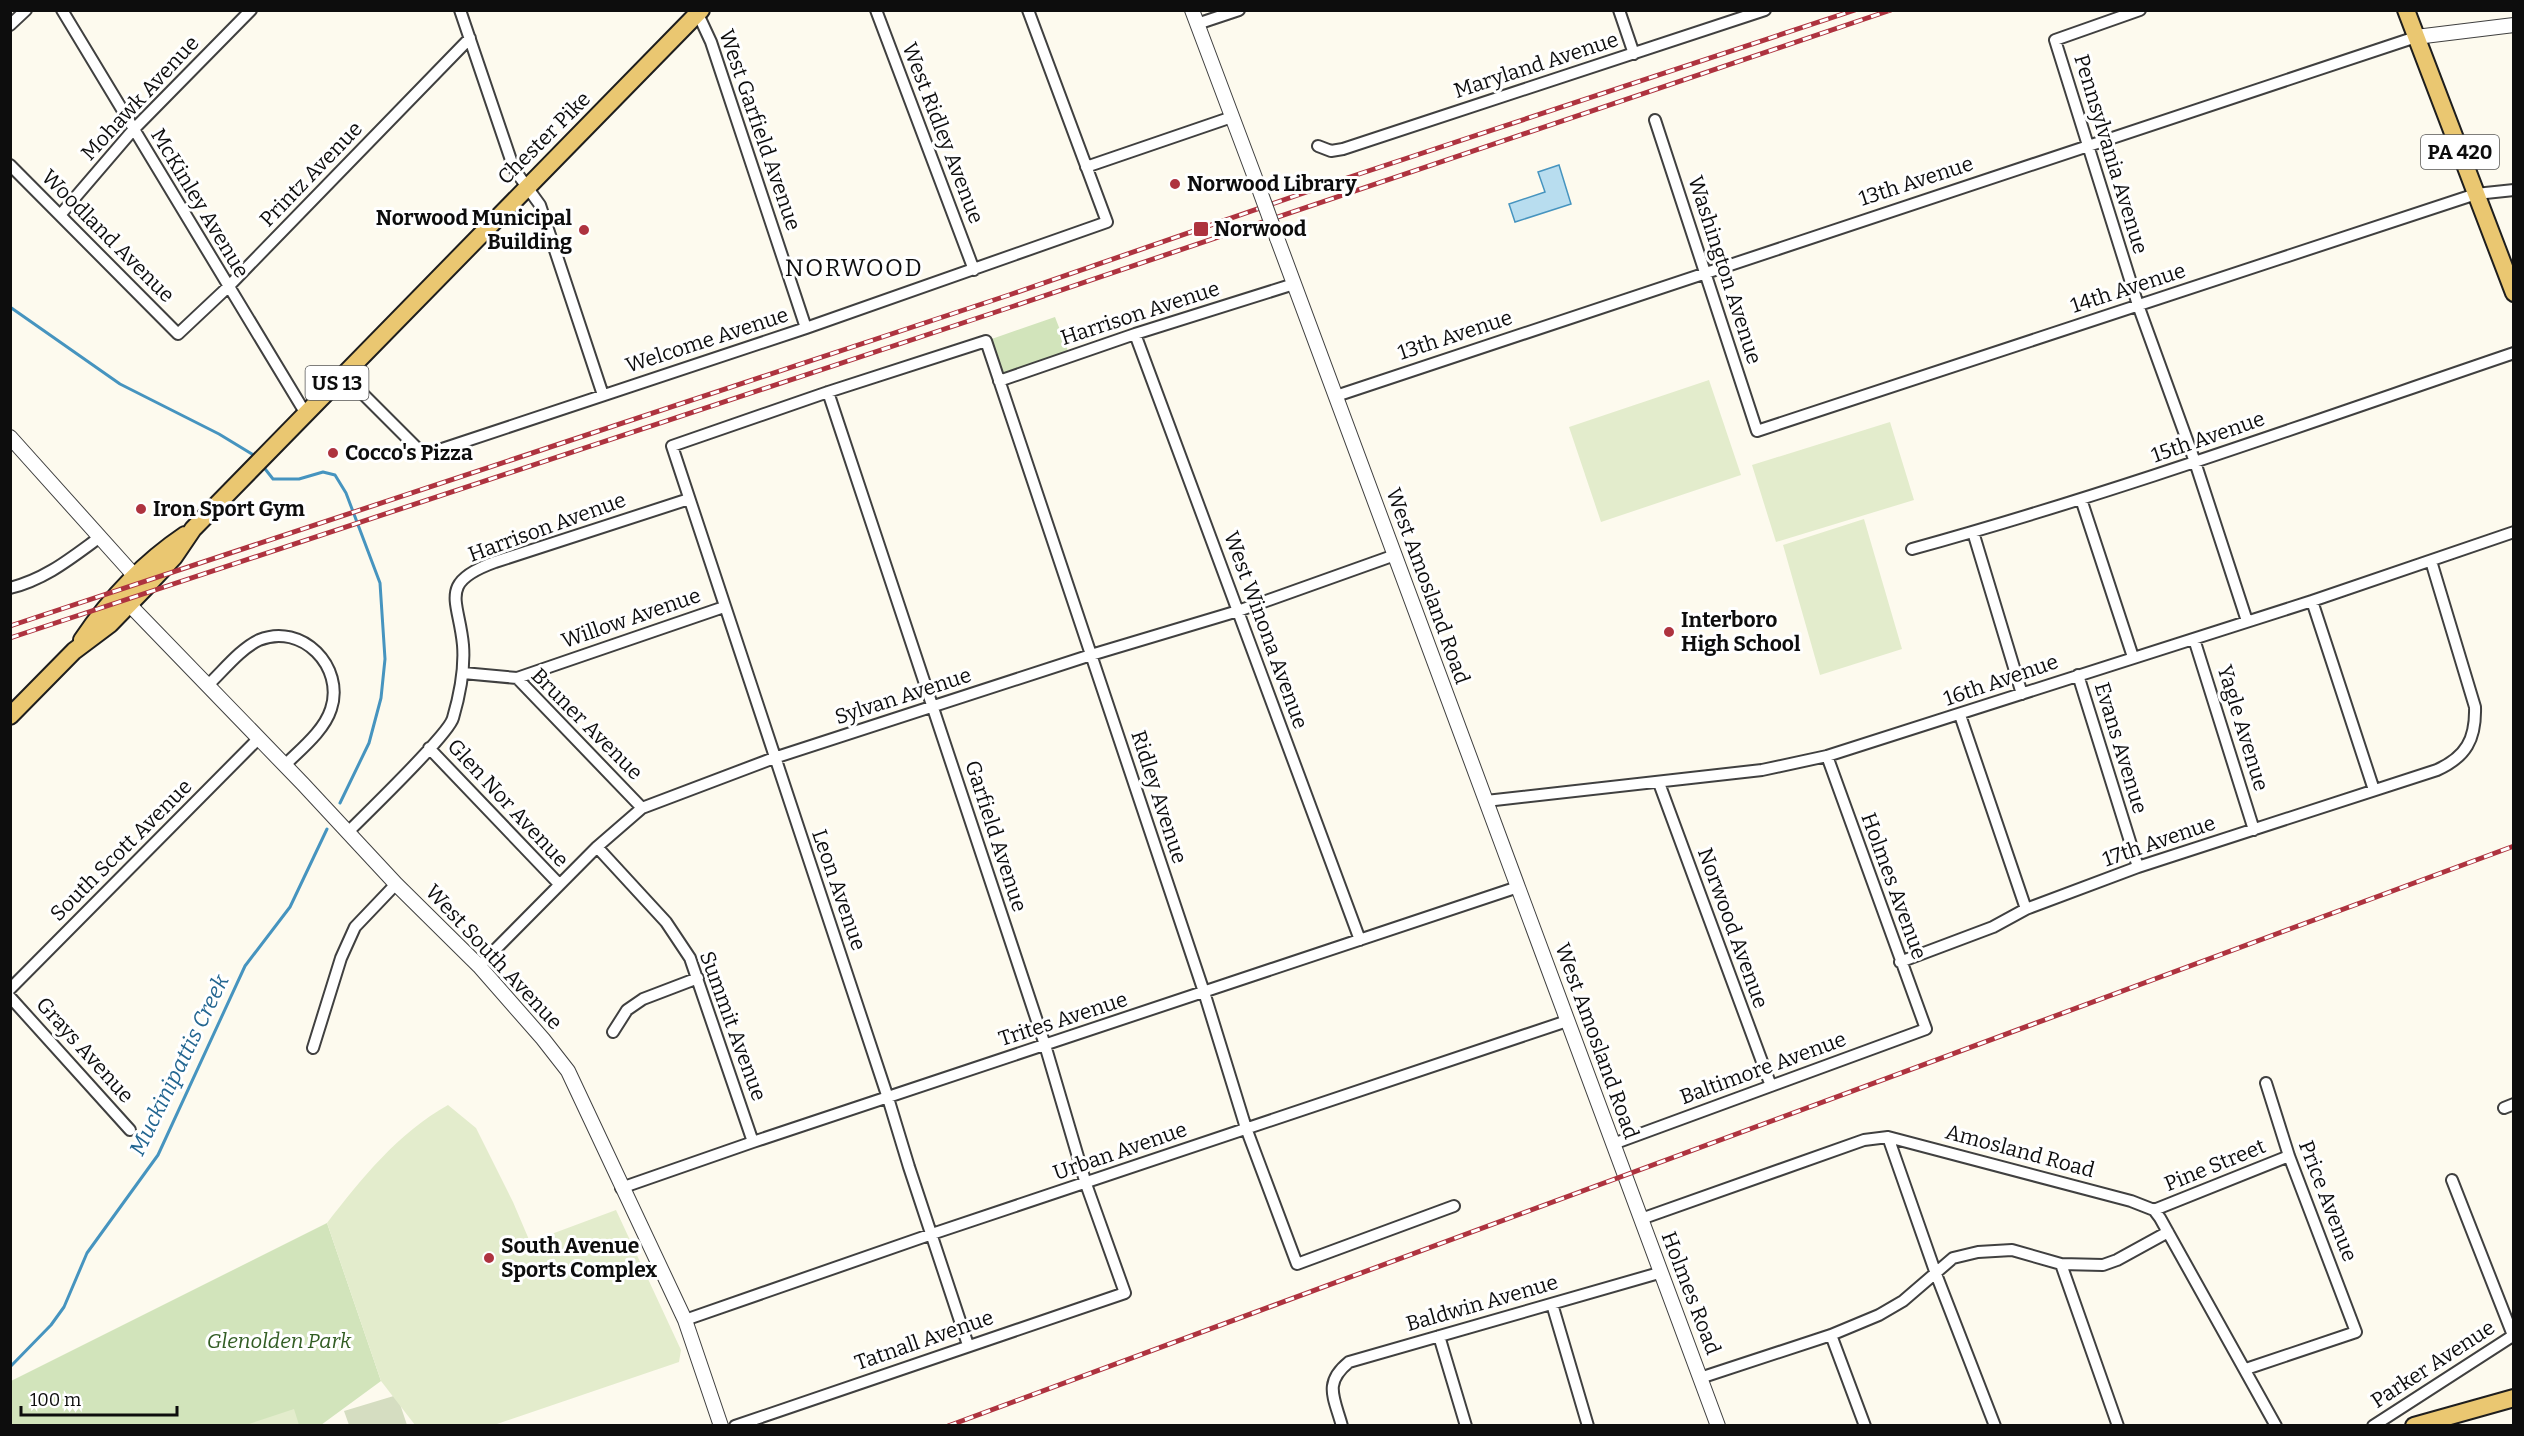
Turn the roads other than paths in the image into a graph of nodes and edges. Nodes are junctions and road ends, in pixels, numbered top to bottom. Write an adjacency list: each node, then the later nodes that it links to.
1 (26, 10): 15 (street)
2 (62, 10): 22 (street, McKinley Avenue)
3 (251, 10): 22 (street, Mohawk Avenue)
4 (460, 10): 18 (street)
5 (876, 10): 31 (street, West Ridley Avenue)
6 (1028, 10): 26 (street)
7 (1192, 10): 14 (street, West Amosland Road)
8 (1239, 10): 14 (street)
9 (1619, 10): 19 (street)
10 (1766, 10): 19 (street, Maryland Avenue)
11 (2140, 10): 24 (street, Pennsylvania Avenue)
12 (2406, 10): 17 (main road, PA 420)
13 (699, 12): 27 (main road, Chester Pike / US 13); 37 (street, West Garfield Avenue)
14 (1197, 24): 20 (street, West Amosland Road)
15 (10, 25)
16 (2514, 25): 17 (street, 13th Avenue)
17 (2416, 37): 24 (street, 13th Avenue); 29 (main road, PA 420)
18 (470, 38): 27 (street); 34 (street, Printz Avenue)
19 (1634, 54): 23 (street, Maryland Avenue)
20 (1232, 117): 26 (street); 33 (street, West Amosland Road, bridge)
21 (1655, 120): 32 (street, Washington Avenue)
22 (133, 129): 30 (street, Mohawk Avenue); 34 (street, McKinley Avenue)
23 (1318, 146)
24 (2088, 146): 32 (street, 13th Avenue); 36 (street, Pennsylvania Avenue)
25 (10, 165): 30 (street, Woodland Avenue)
26 (1086, 167): 31 (street, Welcome Avenue)
27 (527, 187): 41 (main road, Chester Pike / US 13); 44 (street)
28 (2514, 190): 29 (street, 14th Avenue)
29 (2476, 194): 35 (main road, PA 420); 36 (street, 14th Avenue)
30 (61, 214): 38 (street, Woodland Avenue)
31 (974, 270): 37 (street, Welcome Avenue)
32 (1706, 273): 45 (street, 13th Avenue); 47 (street, Washington Avenue)
33 (1294, 284): 39 (street, Harrison Avenue); 45 (street, West Amosland Road)
34 (228, 287): 38 (street, Printz Avenue); 46 (street, McKinley Avenue)
35 (2514, 293)
36 (2138, 305): 47 (street, 14th Avenue); 49 (street, Pennsylvania Avenue)
37 (806, 328): 44 (street, Welcome Avenue)
38 (178, 334)
39 (1135, 334): 42 (street, Harrison Avenue); 63 (street, West Winona Avenue)
40 (2514, 353): 49 (street, 15th Avenue)
41 (344, 375): 44 (street, Welcome Avenue); 46 (main road, Chester Pike / US 13)
42 (999, 381): 43 (street, Ridley Avenue); 66 (street, Ridley Avenue)
43 (828, 392): 50 (street, Leon Avenue); 73 (street, Garfield Avenue)
44 (603, 395)
45 (1336, 396): 56 (street, West Amosland Road)
46 (306, 414): 58 (main road, Chester Pike / US 13)
47 (1757, 431)
48 (10, 437): 54 (street)
49 (2195, 462): 51 (street, 15th Avenue); 64 (street, Pennsylvania Avenue)
50 (689, 499): 62 (street, Leon Avenue); 68 (street, Harrison Avenue)
51 (2081, 499): 52 (street, 15th Avenue); 67 (street)
52 (1973, 532): 55 (street, 15th Avenue); 72 (street)
53 (2514, 532): 57 (street, 16th Avenue)
54 (100, 537): 58 (street); 59 (street)
55 (1912, 549)
56 (1395, 555): 63 (street, Sylvan Avenue); 83 (street, West Amosland Road)
57 (2431, 561): 61 (street, 16th Avenue); 82 (street, 17th Avenue)
58 (141, 583): 60 (main road, Chester Pike / US 13)
59 (10, 588)
60 (124, 599): 71 (street, West South Avenue); 75 (main road, Chester Pike / US 13)
61 (2312, 601): 64 (street, 16th Avenue); 82 (street)
62 (724, 607): 70 (street, Willow Avenue); 79 (street, Leon Avenue)
63 (1238, 611): 66 (street, Sylvan Avenue); 93 (street, West Winona Avenue)
64 (2247, 621): 65 (street, 16th Avenue)
65 (2194, 639): 67 (street, 16th Avenue); 85 (street, Yagle Avenue)
66 (1091, 655): 73 (street, Sylvan Avenue); 98 (street, Ridley Avenue)
67 (2133, 657): 69 (street, 16th Avenue)
68 (463, 673): 70 (street, Bruner Avenue); 77 (street, Harrison Avenue)
69 (2078, 675): 72 (street, 16th Avenue); 88 (street, Evans Avenue)
70 (517, 678): 84 (street, Bruner Avenue)
71 (208, 685): 76 (street, West South Avenue); 80 (street)
72 (2022, 694): 74 (street, 16th Avenue)
73 (933, 707): 79 (street, Sylvan Avenue); 103 (street, Garfield Avenue)
74 (1960, 715): 78 (street, 16th Avenue); 92 (street)
75 (10, 716)
76 (259, 738): 80 (street, West South Avenue); 97 (street, South Scott Avenue)
77 (429, 748): 86 (street, Harrison Avenue); 90 (street, Glen Nor Avenue)
78 (1827, 756): 81 (street, 16th Avenue); 94 (street, Holmes Avenue)
79 (774, 758): 84 (street, Sylvan Avenue); 107 (street, Leon Avenue)
80 (285, 765): 86 (street, West South Avenue)
81 (1659, 783): 83 (street, 16th Avenue); 106 (street, Norwood Avenue)
82 (2374, 790): 85 (street, 17th Avenue)
83 (1486, 801): 91 (street, West Amosland Road)
84 (642, 808): 87 (street, Sylvan Avenue)
85 (2254, 830): 88 (street, 17th Avenue)
86 (348, 832): 89 (street, West South Avenue)
87 (597, 847): 90 (street, Sylvan Avenue); 96 (street, Summit Avenue)
88 (2138, 867): 92 (street, 17th Avenue)
89 (396, 884): 95 (street, West South Avenue); 104 (street)
90 (559, 885): 95 (street, Sylvan Avenue)
91 (1518, 887): 93 (street, Trites Avenue); 100 (street, West Amosland Road)
92 (2025, 909): 94 (street, 17th Avenue)
93 (1360, 940): 98 (street, Trites Avenue)
94 (1900, 962): 101 (street, Holmes Avenue)
95 (479, 966): 117 (street, West South Avenue)
96 (698, 978): 102 (street); 111 (street, Summit Avenue)
97 (10, 989)
98 (1204, 992): 103 (street, Trites Avenue); 108 (street, Ridley Avenue)
99 (10, 997): 109 (street, Grays Avenue)
100 (1567, 1021): 108 (street, Urban Avenue); 112 (street, West Amosland Road)
101 (1926, 1029): 106 (street, Baltimore Avenue)
102 (613, 1032)
103 (1045, 1045): 107 (street, Trites Avenue); 116 (street, Garfield Avenue)
104 (314, 1048)
105 (2266, 1083): 113 (street, Price Avenue)
106 (1771, 1086): 112 (street, Baltimore Avenue)
107 (888, 1098): 111 (street, Trites Avenue); 122 (street, Leon Avenue)
108 (1246, 1128): 116 (street, Urban Avenue); 118 (street, Ridley Avenue)
109 (130, 1130)
110 (1888, 1137): 119 (street, Amosland Road); 120 (street, Amosland Road); 125 (street)
111 (753, 1142): 117 (street, Trites Avenue)
112 (1613, 1144): 114 (street, West Amosland Road)
113 (2289, 1156): 119 (street, Pine Street); 133 (street, Price Avenue)
114 (1624, 1176): 120 (street, Holmes Road)
115 (2452, 1180): 131 (street)
116 (1086, 1184): 122 (street, Urban Avenue); 126 (street, Garfield Avenue)
117 (621, 1188): 128 (street, West South Avenue)
118 (1454, 1206)
119 (2154, 1210): 121 (street)
120 (1641, 1219): 124 (street, Holmes Road)
121 (2168, 1232): 123 (street); 133 (street)
122 (932, 1234): 128 (street, Urban Avenue); 132 (street, Leon Avenue)
123 (2061, 1264): 125 (street); 144 (street)
124 (1659, 1273): 127 (street, Baldwin Avenue); 134 (street, Holmes Road)
125 (1936, 1274): 129 (street); 143 (street)
126 (1125, 1293): 132 (street, Tatnall Avenue)
127 (1552, 1304): 130 (street, Baldwin Avenue); 140 (street)
128 (685, 1320): 136 (street, West South Avenue)
129 (1831, 1335): 134 (street); 142 (street)
130 (1439, 1336): 138 (street, Baldwin Avenue); 139 (street)
131 (2513, 1336): 146 (street, Parker Avenue)
132 (968, 1345): 137 (street, Tatnall Avenue)
133 (2246, 1369): 145 (street)
134 (1700, 1377): 141 (street, Holmes Road)
135 (2514, 1398): 147 (main road)
136 (721, 1425)
137 (735, 1425)
138 (1342, 1425)
139 (1466, 1425)
140 (1588, 1425)
141 (1718, 1425)
142 (1865, 1425)
143 (1995, 1425)
144 (2118, 1425)
145 (2276, 1425)
146 (2373, 1425)
147 (2414, 1425)

